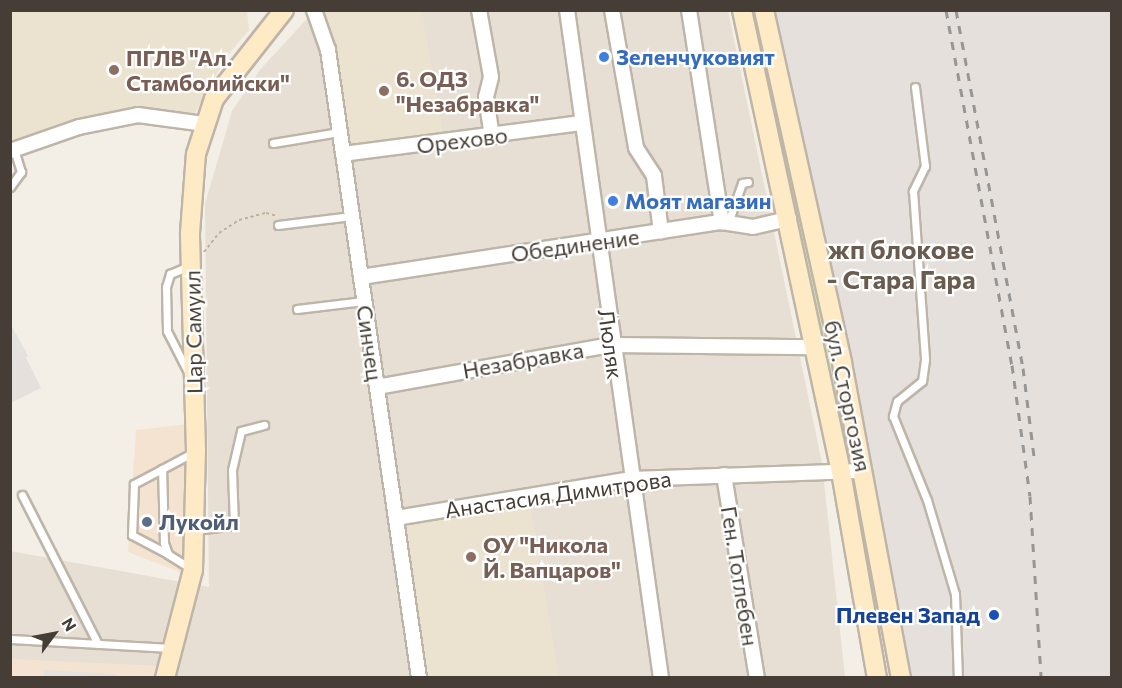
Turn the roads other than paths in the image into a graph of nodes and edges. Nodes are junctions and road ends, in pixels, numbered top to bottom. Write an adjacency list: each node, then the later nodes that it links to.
1 (284, 10): 11 (main road, Цар Самуил)
2 (314, 10): 12 (street, Синчец)
3 (479, 10): 13 (street)
4 (567, 10): 10 (street, Люляк)
5 (612, 10): 23 (street)
6 (689, 10): 21 (street)
7 (742, 10): 20 (main road, бул. Сторгозия)
8 (764, 10): 36 (main road, бул. Сторгозия)
9 (915, 87): 54 (lane)
10 (582, 123): 13 (street, Орехово); 24 (street, Люляк)
11 (205, 124): 15 (street); 25 (main road, Цар Самуил)
12 (339, 132): 14 (lane); 16 (street, Синчец)
13 (492, 137): 16 (street, Орехово)
14 (273, 143)
15 (12, 150): 18 (lane)
16 (343, 154): 19 (street, Синчец)
17 (748, 182): 21 (lane)
18 (10, 187)
19 (351, 216): 22 (lane); 26 (street, Синчец)
20 (789, 219): 21 (street, Обединение); 30 (main road, бул. Сторгозия)
21 (725, 223): 23 (street, Обединение)
22 (278, 225)
23 (661, 232): 24 (street, Обединение)
24 (598, 241): 26 (street, Обединение); 29 (street, Люляк)
25 (191, 260): 31 (main road, Цар Самуил); 31 (lane)
26 (361, 277): 27 (street, Синчец)
27 (364, 301): 28 (lane); 32 (street, Синчец)
28 (297, 309)
29 (611, 345): 30 (street, Незабравка); 32 (street, Незабравка); 39 (street, Люляк)
30 (814, 347): 37 (main road, бул. Сторгозия)
31 (194, 384): 34 (main road, Цар Самуил)
32 (377, 387): 41 (street, Синчец)
33 (264, 425): 42 (lane)
34 (196, 450): 35 (lane); 42 (main road, Цар Самуил)
35 (162, 469): 43 (lane); 43 (lane)
36 (864, 471): 37 (street, Анастасия Димитрова); 53 (main road, бул. Сторгозия)
37 (841, 472): 38 (street, Анастасия Димитрова); 52 (main road, бул. Сторгозия)
38 (724, 475): 39 (street, Анастасия Димитрова); 51 (street, Ген. Тотлебен)
39 (631, 479): 41 (street, Анастасия Димитрова); 50 (street, Люляк)
40 (22, 495): 46 (lane)
41 (396, 518): 49 (street, Синчец)
42 (195, 530): 44 (main road, Цар Самуил)
43 (168, 554): 44 (lane)
44 (193, 570): 47 (main road, Цар Самуил)
45 (10, 639): 46 (lane)
46 (98, 644): 47 (lane)
47 (175, 648): 48 (main road, Цар Самуил)
48 (165, 678)
49 (419, 678)
50 (661, 678)
51 (757, 678)
52 (877, 678)
53 (901, 678)
54 (958, 678)

